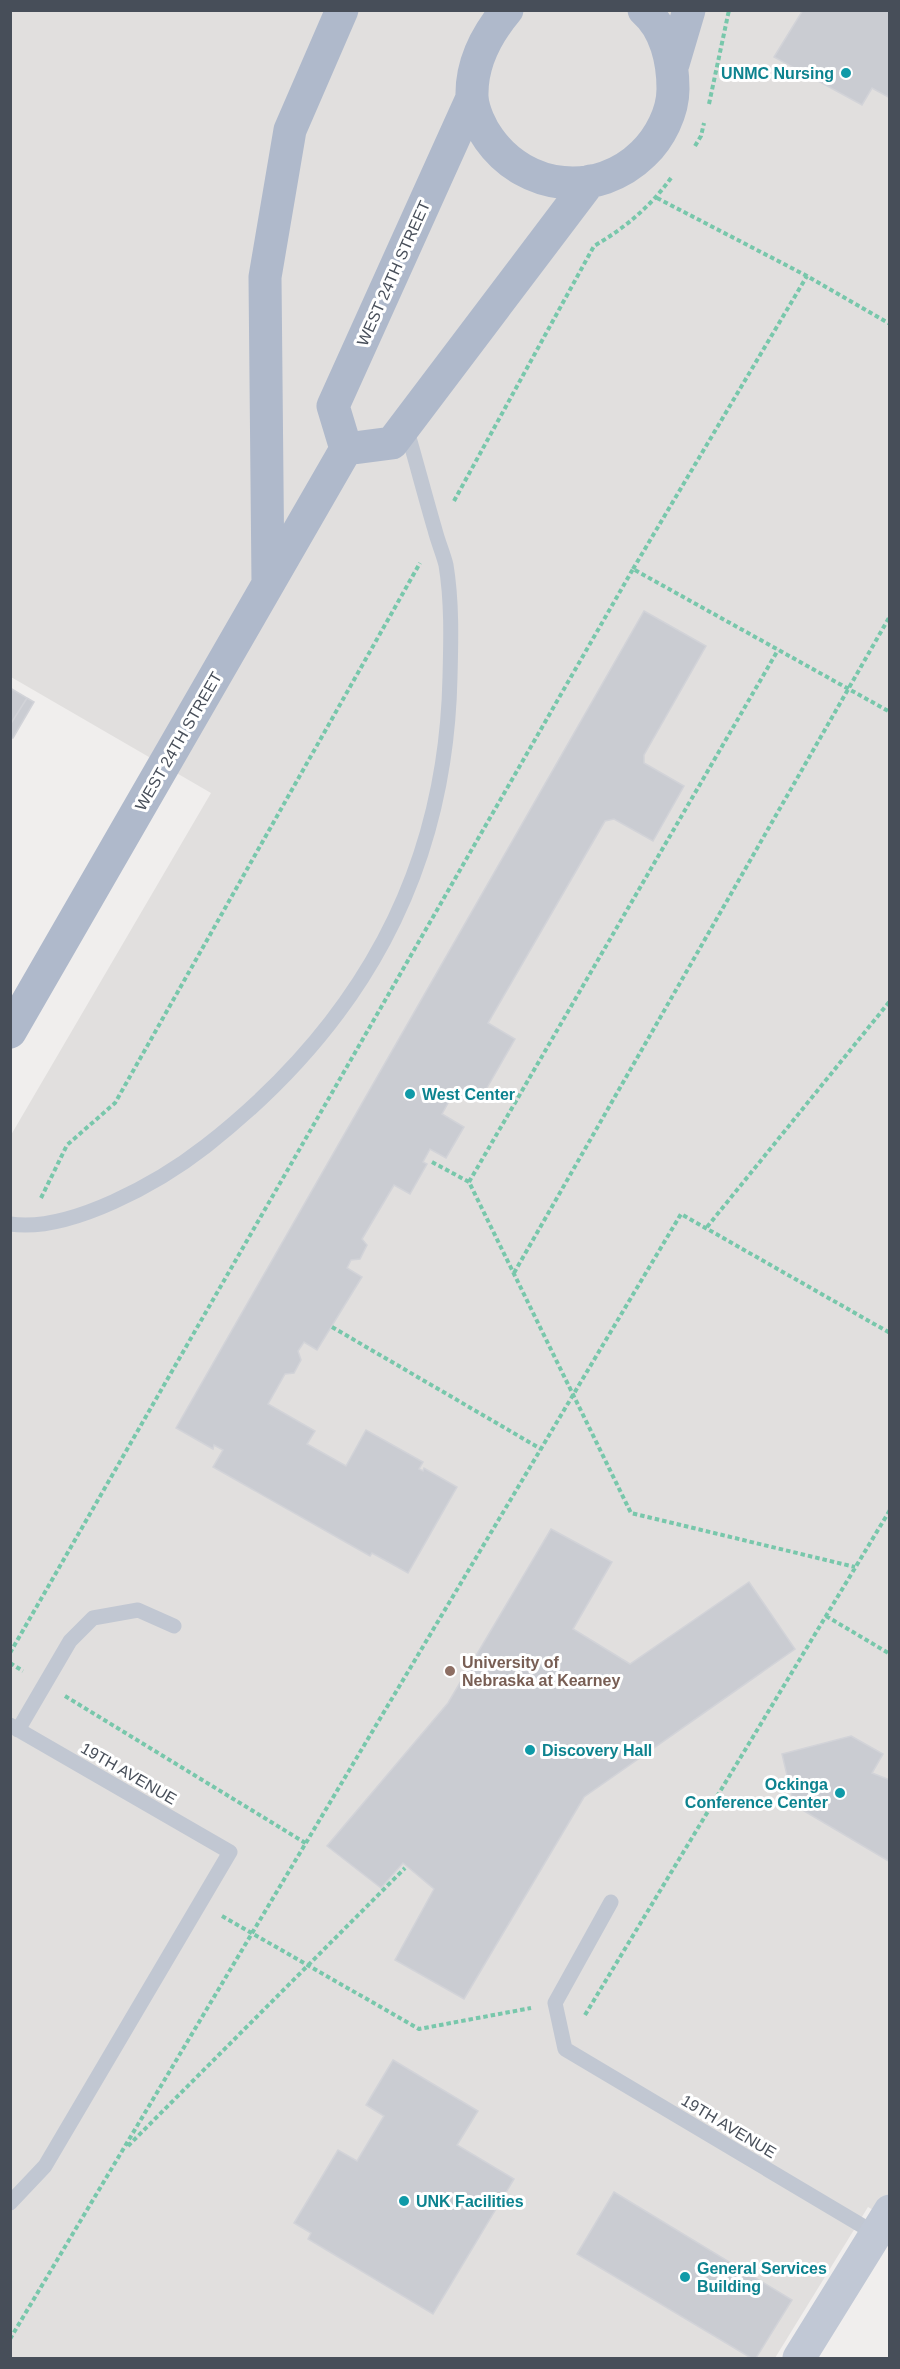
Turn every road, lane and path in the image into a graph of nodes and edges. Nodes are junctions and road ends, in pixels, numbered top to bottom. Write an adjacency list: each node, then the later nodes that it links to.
1 (342, 10): 18 (main road)
2 (507, 10): 7 (main road)
3 (644, 10): 6 (main road)
4 (689, 10): 6 (main road)
5 (729, 10): 8 (path)
6 (673, 64): 10 (main road)
7 (472, 98): 10 (main road); 15 (main road, WEST 24TH STREET)
8 (689, 154)
9 (676, 171): 11 (path)
10 (590, 182): 14 (main road)
11 (657, 198): 12 (path); 16 (path)
12 (807, 276): 13 (path); 17 (path)
13 (890, 324)
14 (406, 426): 15 (main road); 16 (lane)
15 (346, 449): 18 (main road, WEST 24TH STREET)
16 (436, 534): 28 (path); 28 (lane)
17 (633, 569): 20 (path); 39 (path)
18 (268, 585): 24 (main road, WEST 24TH STREET)
19 (890, 616): 21 (path)
20 (778, 650): 21 (path); 26 (path)
21 (847, 688): 22 (path); 30 (path)
22 (890, 712)
23 (890, 1000): 29 (path)
24 (10, 1032)
25 (432, 1162): 26 (path)
26 (469, 1182): 30 (path)
27 (10, 1224): 28 (lane)
28 (27, 1226)
29 (707, 1227): 32 (path); 33 (path)
30 (514, 1273): 33 (path)
31 (332, 1327): 34 (path)
32 (890, 1333)
33 (574, 1393): 34 (path); 36 (path)
34 (541, 1449): 44 (path)
35 (890, 1510): 36 (path)
36 (855, 1567): 37 (path)
37 (826, 1616): 40 (path); 51 (path)
38 (174, 1626): 42 (lane)
39 (10, 1653)
40 (890, 1654)
41 (10, 1663): 42 (path)
42 (45, 1684): 43 (lane); 44 (path)
43 (14, 1727): 47 (lane, 19TH AVENUE)
44 (307, 1844): 48 (path)
45 (405, 1868): 49 (path)
46 (611, 1902): 50 (lane)
47 (199, 1904): 48 (path); 53 (lane)
48 (254, 1933): 49 (path); 52 (path)
49 (308, 1964): 50 (path); 52 (path)
50 (555, 2003): 51 (lane)
51 (565, 2049): 54 (lane, 19TH AVENUE)
52 (122, 2152): 55 (path)
53 (10, 2203)
54 (883, 2223): 56 (street)
55 (10, 2339)
56 (799, 2358)

